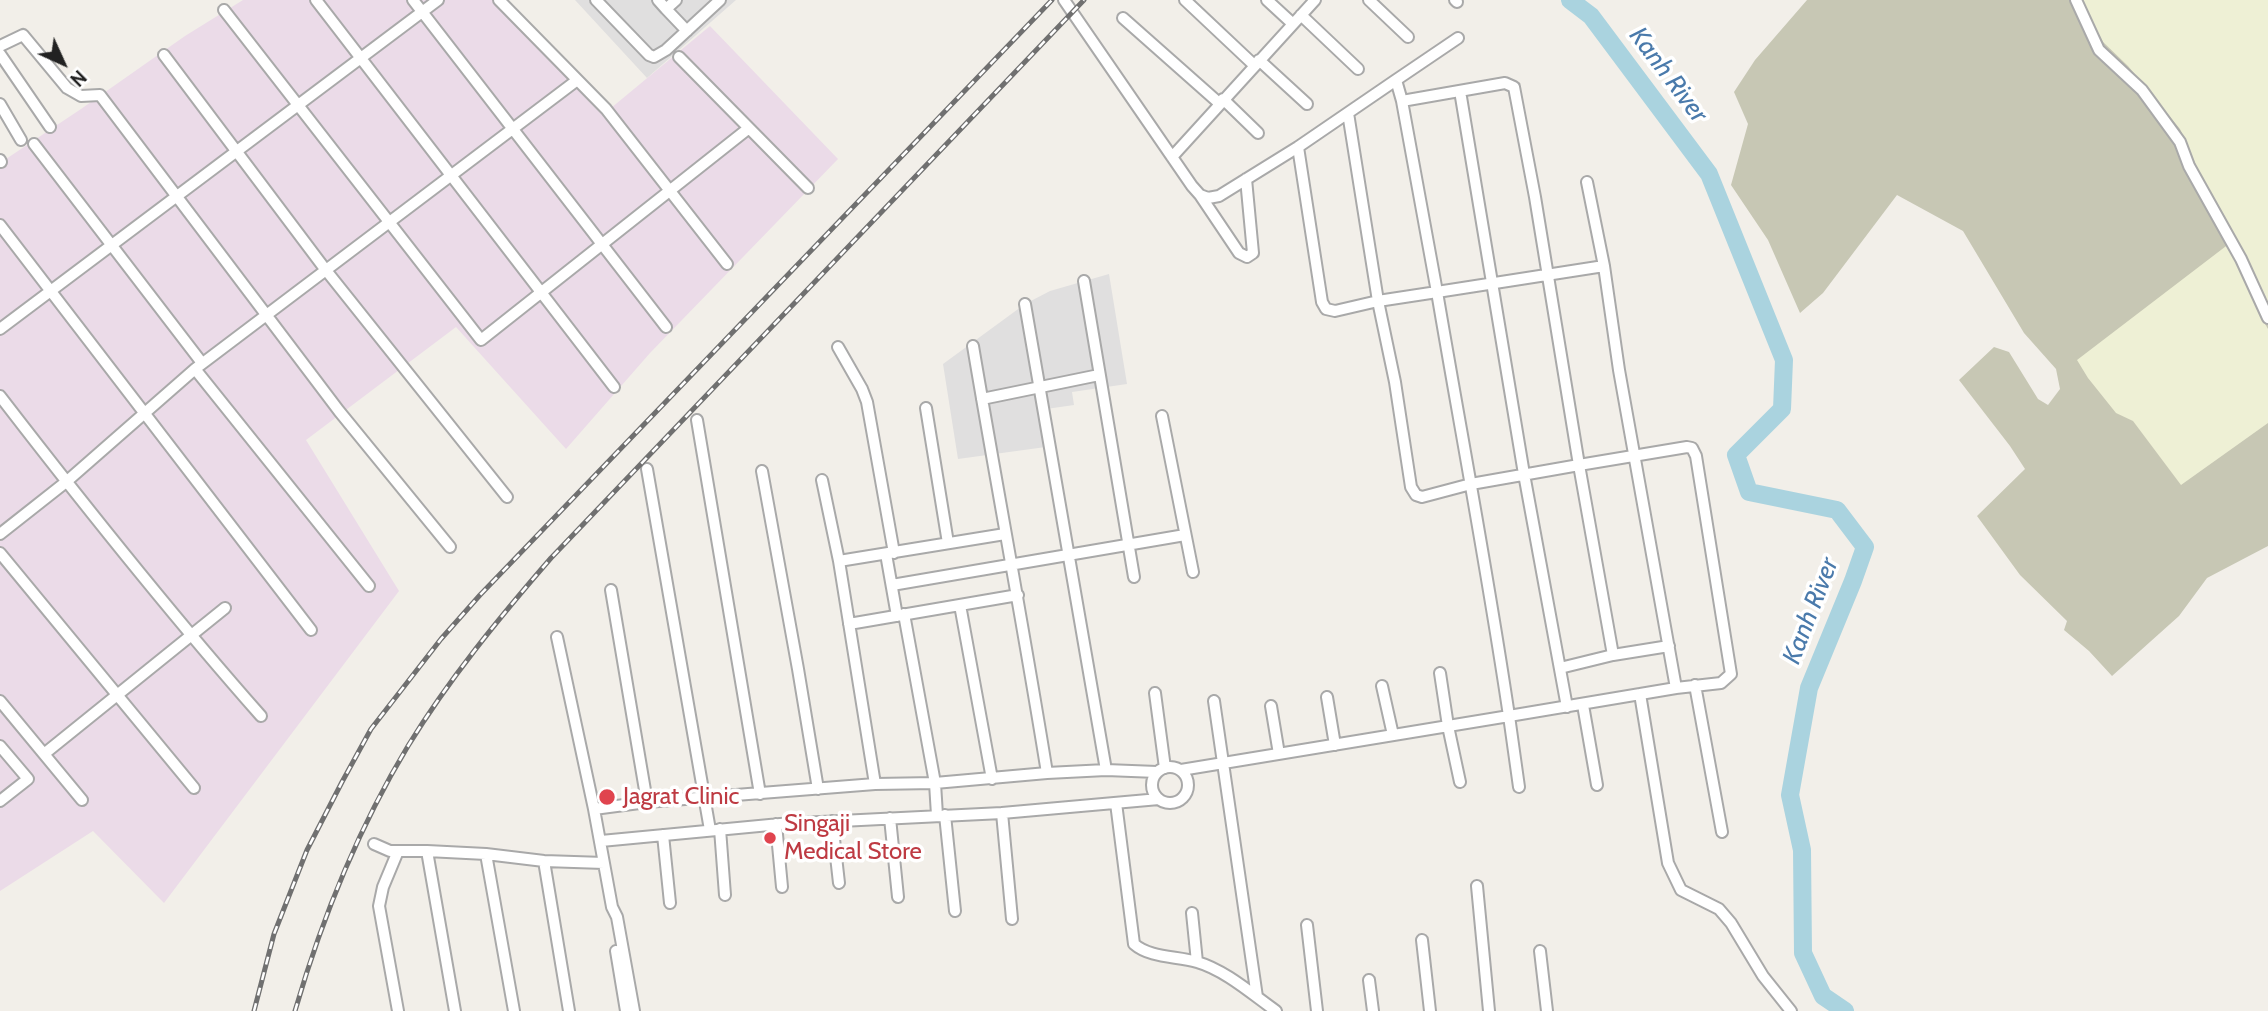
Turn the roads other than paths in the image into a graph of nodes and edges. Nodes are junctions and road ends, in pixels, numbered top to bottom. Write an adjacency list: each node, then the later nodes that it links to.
1 (316, 0): 27 (street)
2 (412, 0): 17 (street)
3 (438, 0): 17 (street)
4 (499, 0): 31 (street)
5 (596, 0): 20 (street)
6 (658, 0): 15 (street)
7 (676, 0): 15 (street)
8 (720, 0): 20 (street)
9 (1064, 0): 47 (street)
10 (1185, 0): 28 (street)
11 (1267, 0): 19 (street)
12 (1315, 0): 19 (street)
13 (1369, 0): 21 (street)
14 (2076, 0): 71 (street)
15 (666, 9): 20 (street)
16 (224, 10): 37 (street)
17 (422, 12): 27 (street); 41 (street)
18 (1123, 18): 33 (street)
19 (1297, 19): 28 (street); 29 (street)
20 (687, 31)
21 (1408, 37)
22 (1458, 38): 30 (street)
23 (0, 46): 54 (street)
24 (0, 54): 39 (street)
25 (164, 55): 46 (street)
26 (679, 57): 40 (street)
27 (361, 58): 37 (street); 48 (street)
28 (1257, 62): 33 (street); 36 (street)
29 (1358, 69)
30 (1396, 80): 34 (street); 38 (street)
31 (576, 81): 41 (street); 52 (street)
32 (1460, 91): 34 (street); 62 (street); 64 (street)
33 (1221, 101): 42 (street); 47 (street)
34 (1402, 102): 67 (street)
35 (0, 104): 43 (street)
36 (1307, 104)
37 (298, 106): 46 (street); 55 (street)
38 (1348, 113): 45 (street); 68 (street)
39 (50, 127)
40 (749, 128): 51 (street); 52 (street)
41 (512, 130): 48 (street); 58 (street)
42 (1258, 133)
43 (21, 140)
44 (34, 144): 57 (street)
45 (1298, 147): 49 (street); 68 (street)
46 (235, 150): 54 (street); 61 (street)
47 (1171, 157): 53 (street)
48 (451, 176): 55 (street); 66 (street)
49 (1246, 179): 53 (street); 53 (street)
50 (1587, 182): 60 (street)
51 (807, 188)
52 (669, 191): 58 (street); 59 (street)
53 (1200, 195)
54 (175, 196): 57 (street); 70 (street)
55 (390, 223): 61 (street); 66 (street)
56 (0, 225): 65 (street)
57 (111, 245): 65 (street); 76 (street)
58 (601, 245): 66 (street); 72 (street)
59 (727, 264)
60 (1604, 266): 62 (street); 86 (street)
61 (325, 269): 70 (street); 94 (street)
62 (1546, 275): 64 (street); 87 (street)
63 (1084, 281): 77 (street)
64 (1493, 284): 67 (street); 90 (street)
65 (50, 291): 73 (street); 83 (street)
66 (541, 292): 78 (street)
67 (1437, 292): 68 (street); 93 (street)
68 (1378, 301): 93 (street)
69 (1025, 304): 79 (street)
70 (265, 315): 76 (street); 100 (street)
71 (2268, 318)
72 (666, 327)
73 (0, 329)
74 (973, 346): 81 (street)
75 (838, 347): 102 (street)
76 (198, 366): 83 (street); 109 (street)
77 (1099, 375): 79 (street); 99 (street)
78 (614, 387)
79 (1039, 388): 81 (street); 103 (street)
80 (0, 396): 92 (street)
81 (982, 399): 96 (street)
82 (926, 408): 98 (street)
83 (142, 413): 92 (street); 116 (street)
84 (1162, 416): 97 (street)
85 (697, 420): 156 (street)
86 (1636, 454): 87 (street); 119 (street); 123 (street)
87 (1579, 465): 90 (street); 120 (street)
88 (647, 468): 157 (street)
89 (762, 471): 155 (street)
90 (1524, 474): 93 (street); 121 (street)
91 (822, 480): 104 (street)
92 (66, 482): 95 (street); 117 (street)
93 (1471, 484): 136 (street)
94 (507, 497)
95 (0, 534)
96 (1006, 534): 98 (street); 105 (street)
97 (1185, 536): 99 (street); 106 (street)
98 (948, 543): 102 (street)
99 (1128, 544): 103 (street); 107 (street)
100 (450, 547)
101 (0, 553): 128 (street)
102 (890, 553): 104 (street); 108 (street)
103 (1069, 555): 105 (street); 144 (street)
104 (839, 561): 115 (street)
105 (1013, 565): 108 (street); 111 (street)
106 (1193, 572)
107 (1134, 577)
108 (892, 585): 114 (street)
109 (369, 586)
110 (611, 590): 161 (street)
111 (1018, 595): 112 (street); 147 (street)
112 (960, 605): 114 (street); 148 (street)
113 (225, 608): 117 (street)
114 (900, 615): 115 (street); 150 (street)
115 (849, 624): 151 (street)
116 (311, 630)
117 (190, 636): 128 (street); 135 (street)
118 (557, 637): 163 (street)
119 (1669, 646): 120 (street); 125 (street)
120 (1613, 655): 121 (street)
121 (1560, 667): 134 (street)
122 (1440, 673): 137 (street)
123 (1695, 685): 125 (street); 170 (street)
124 (1382, 686): 138 (street)
125 (1676, 688): 127 (street)
126 (1155, 693): 145 (street)
127 (1640, 694): 132 (street); 207 (street)
128 (117, 695): 141 (street); 154 (street)
129 (1327, 697): 139 (street)
130 (0, 701): 141 (street)
131 (1214, 701): 143 (street)
132 (1583, 705): 134 (street); 152 (street)
133 (1271, 706): 142 (street)
134 (1567, 707): 136 (street)
135 (261, 716)
136 (1509, 716): 137 (street); 153 (street)
137 (1448, 726): 138 (street); 149 (street)
138 (1393, 735): 139 (street)
139 (1335, 745): 142 (street)
140 (0, 746): 160 (street)
141 (44, 754): 159 (street)
142 (1279, 754): 143 (street)
143 (1223, 764): 146 (street); 194 (street)
144 (1106, 770): 145 (street); 147 (street)
145 (1161, 770): 146 (street); 158 (street)
146 (1181, 770): 158 (street)
147 (1047, 773): 148 (street)
148 (992, 779): 150 (street)
149 (1460, 782)
150 (935, 783): 151 (street); 165 (street)
151 (875, 784): 155 (street)
152 (1597, 785)
153 (1519, 787)
154 (194, 788)
155 (818, 789): 156 (street)
156 (760, 794): 157 (street)
157 (704, 797): 161 (street); 169 (street)
158 (1159, 799): 162 (street)
159 (82, 800)
160 (0, 801)
161 (647, 802): 163 (street)
162 (1116, 803): 164 (street); 192 (street)
163 (594, 809): 172 (street)
164 (1002, 813): 165 (street); 188 (street)
165 (941, 815): 166 (street); 186 (street)
166 (890, 818): 167 (street); 183 (street)
167 (832, 821): 168 (street); 179 (street)
168 (776, 824): 169 (street); 181 (street)
169 (715, 830): 171 (street); 182 (street)
170 (1721, 832)
171 (663, 835): 172 (street); 184 (street)
172 (601, 841): 178 (street)
173 (374, 844): 175 (street)
174 (427, 851): 175 (street); 176 (street); 196 (street)
175 (398, 852): 195 (street)
176 (486, 854): 177 (street); 197 (street)
177 (544, 862): 178 (street); 198 (street)
178 (604, 863): 185 (street)
179 (839, 883)
180 (1477, 886): 205 (street)
181 (782, 887)
182 (725, 895)
183 (898, 897)
184 (670, 903)
185 (612, 907): 199 (street); 200 (street)
186 (955, 911)
187 (1192, 913): 192 (street)
188 (1012, 919)
189 (1307, 925): 202 (street)
190 (1422, 940): 204 (street)
191 (1540, 951): 206 (street)
192 (1197, 962): 194 (street)
193 (1369, 980): 203 (street)
194 (1257, 997): 201 (street)
195 (398, 1011)
196 (455, 1011)
197 (514, 1011)
198 (569, 1011)
199 (626, 1011)
200 (634, 1011)
201 (1276, 1011)
202 (1317, 1011)
203 (1373, 1011)
204 (1430, 1011)
205 (1489, 1011)
206 (1546, 1011)
207 (1791, 1011)

